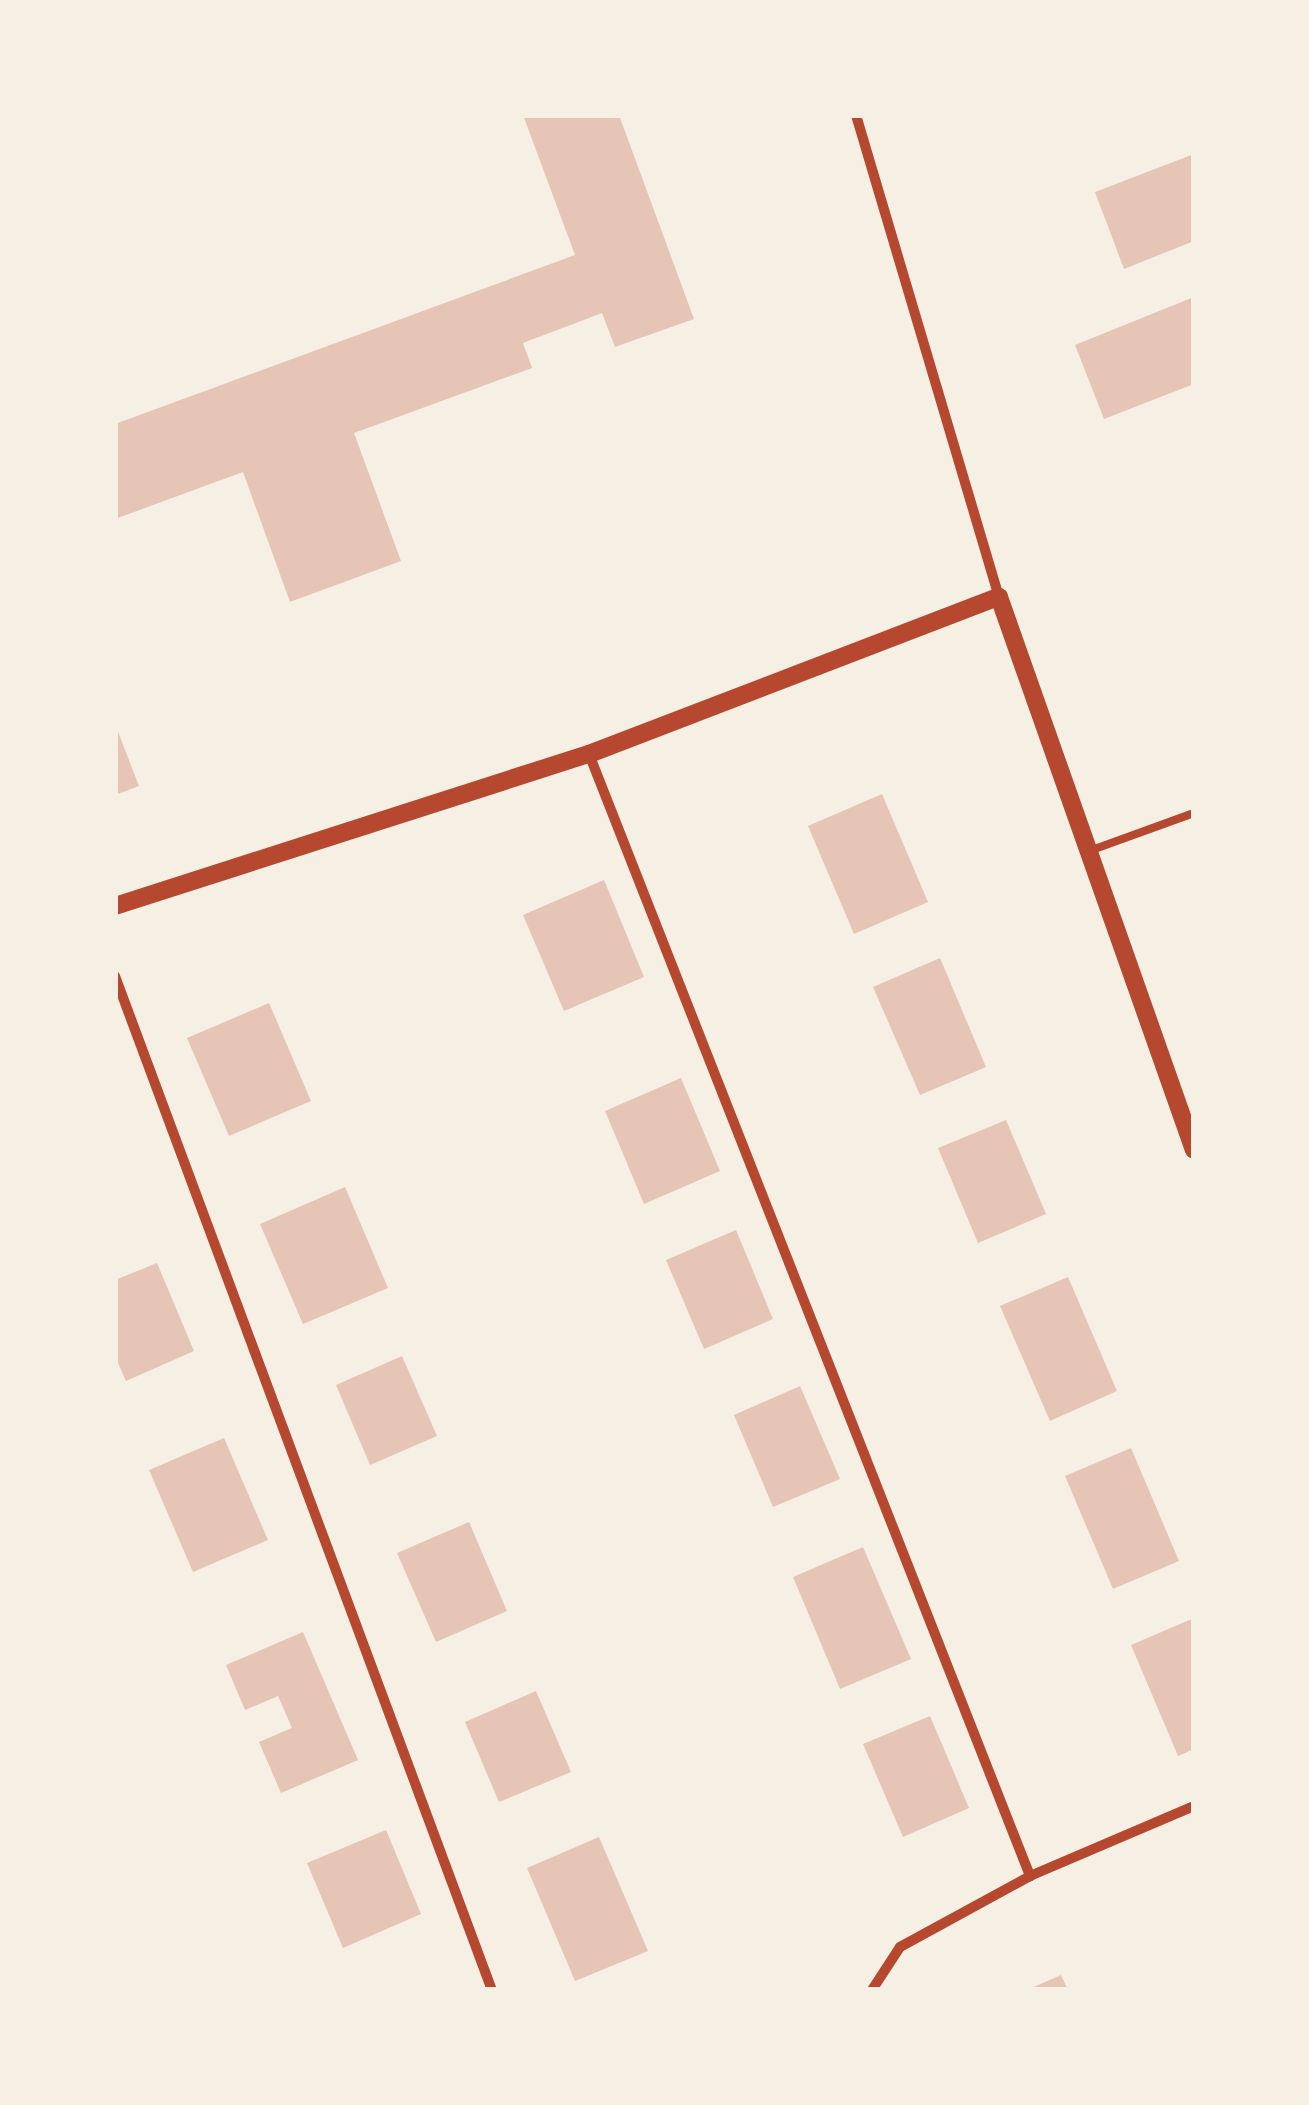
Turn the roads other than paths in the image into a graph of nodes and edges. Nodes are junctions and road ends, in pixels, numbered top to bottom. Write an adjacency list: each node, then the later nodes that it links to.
1 (856, 115): 2 (street)
2 (999, 597): 3 (street); 5 (street)
3 (589, 754): 6 (street); 10 (street)
4 (1194, 813): 5 (lane)
5 (1089, 852): 8 (street)
6 (115, 906)
7 (115, 976): 11 (street)
8 (1194, 1150)
9 (1194, 1806): 10 (street)
10 (1030, 1876): 12 (street)
11 (492, 1990)
12 (872, 1990)

